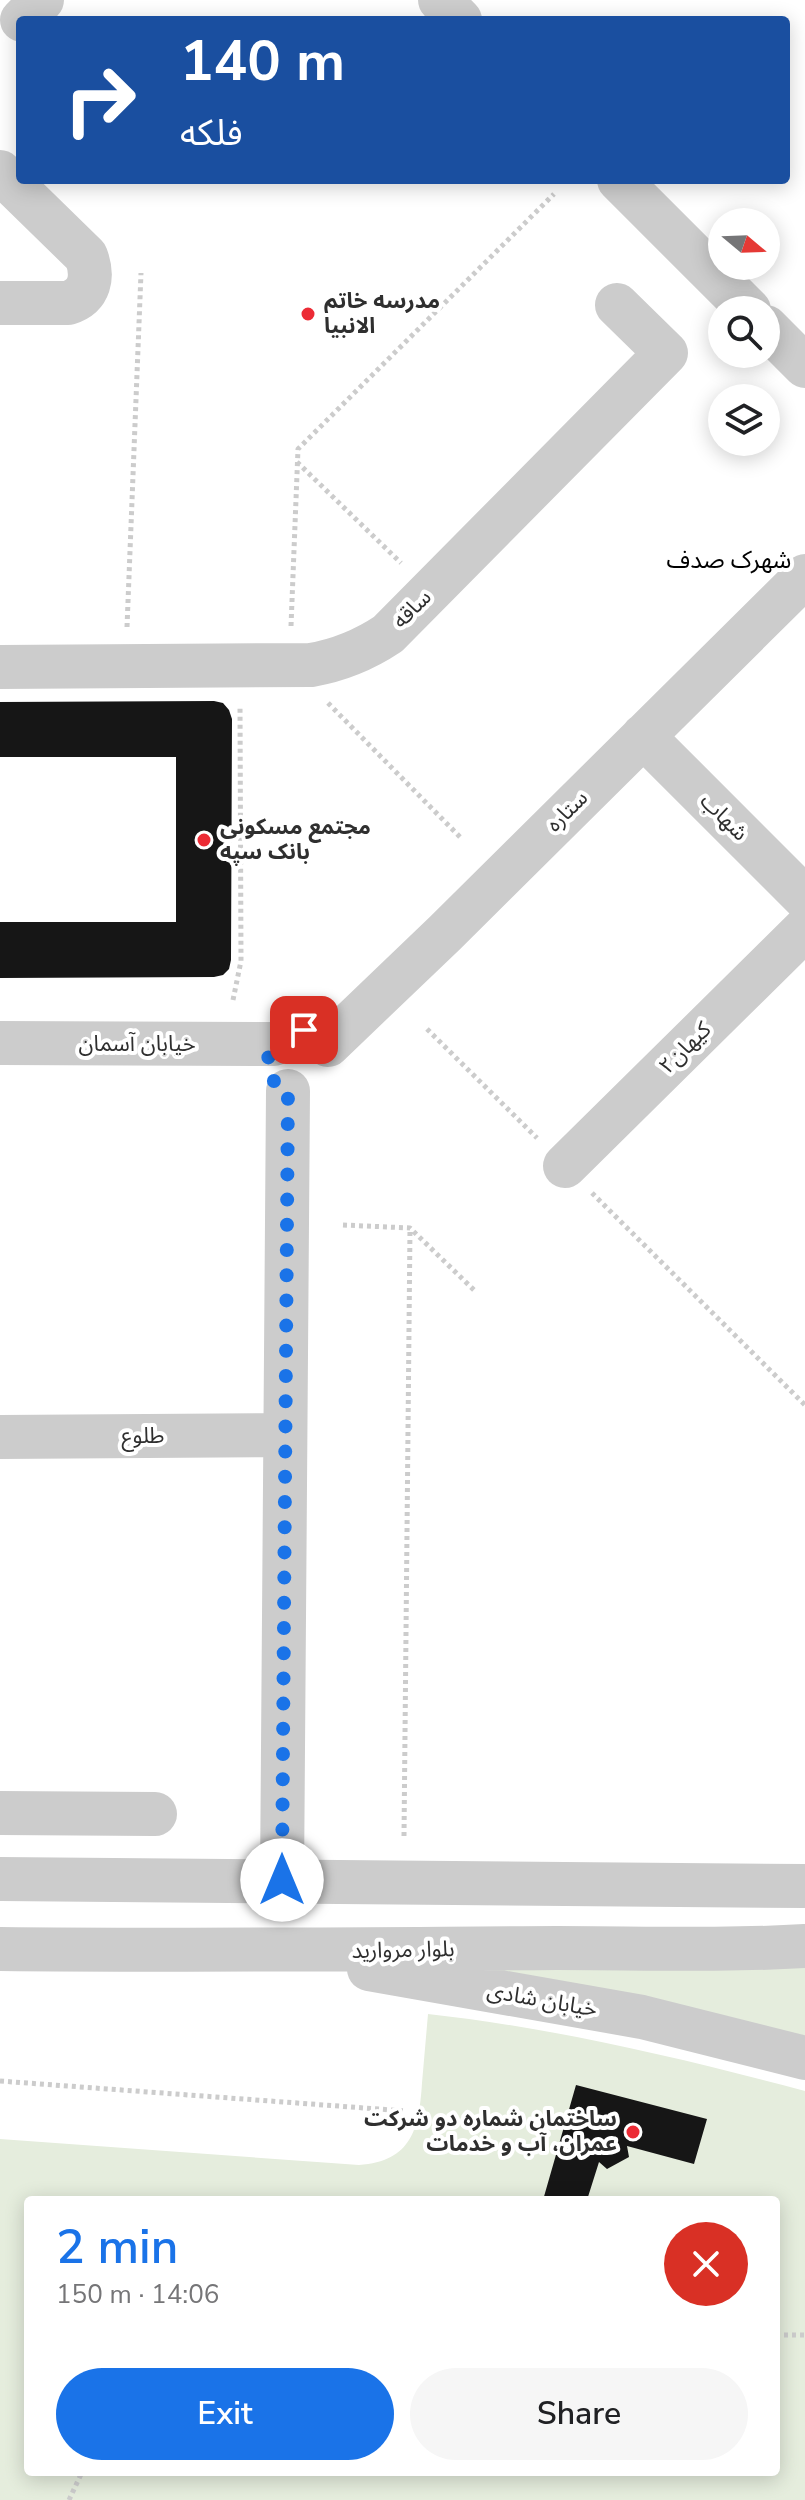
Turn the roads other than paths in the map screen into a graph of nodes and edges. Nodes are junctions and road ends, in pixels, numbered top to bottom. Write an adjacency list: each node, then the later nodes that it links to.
1 (42, 0): 3 (street)
2 (440, 0): 4 (street)
3 (26, 16)
4 (456, 16)
5 (16, 26): 6 (street)
6 (0, 42)
7 (0, 172): 10 (street)
8 (623, 184): 9 (street)
9 (735, 296)
10 (0, 303)
11 (617, 305): 15 (street, ساقه)
12 (780, 341): 13 (street)
13 (805, 366)
14 (805, 576): 16 (street, ستاره)
15 (0, 667)
16 (643, 736): 17 (street, شهاب); 21 (street, ستاره)
17 (805, 898)
18 (805, 929): 23 (street, کیهان۲)
19 (0, 1043): 20 (street, خیابان آسمان)
20 (274, 1044): 21 (street); 22 (street)
21 (328, 1045): 22 (street)
22 (288, 1091): 24 (street)
23 (565, 1166)
24 (285, 1435): 25 (street, طلوع); 29 (street)
25 (0, 1437)
26 (0, 1813): 27 (street)
27 (155, 1814)
28 (0, 1879): 29 (street)
29 (282, 1880): 30 (street)
30 (805, 1886)
31 (805, 1946): 33 (street, بلوار مروارید)
32 (0, 1949): 33 (street, بلوار مروارید)
33 (276, 1952): 34 (street, خیابان شادی)
34 (805, 2058)

